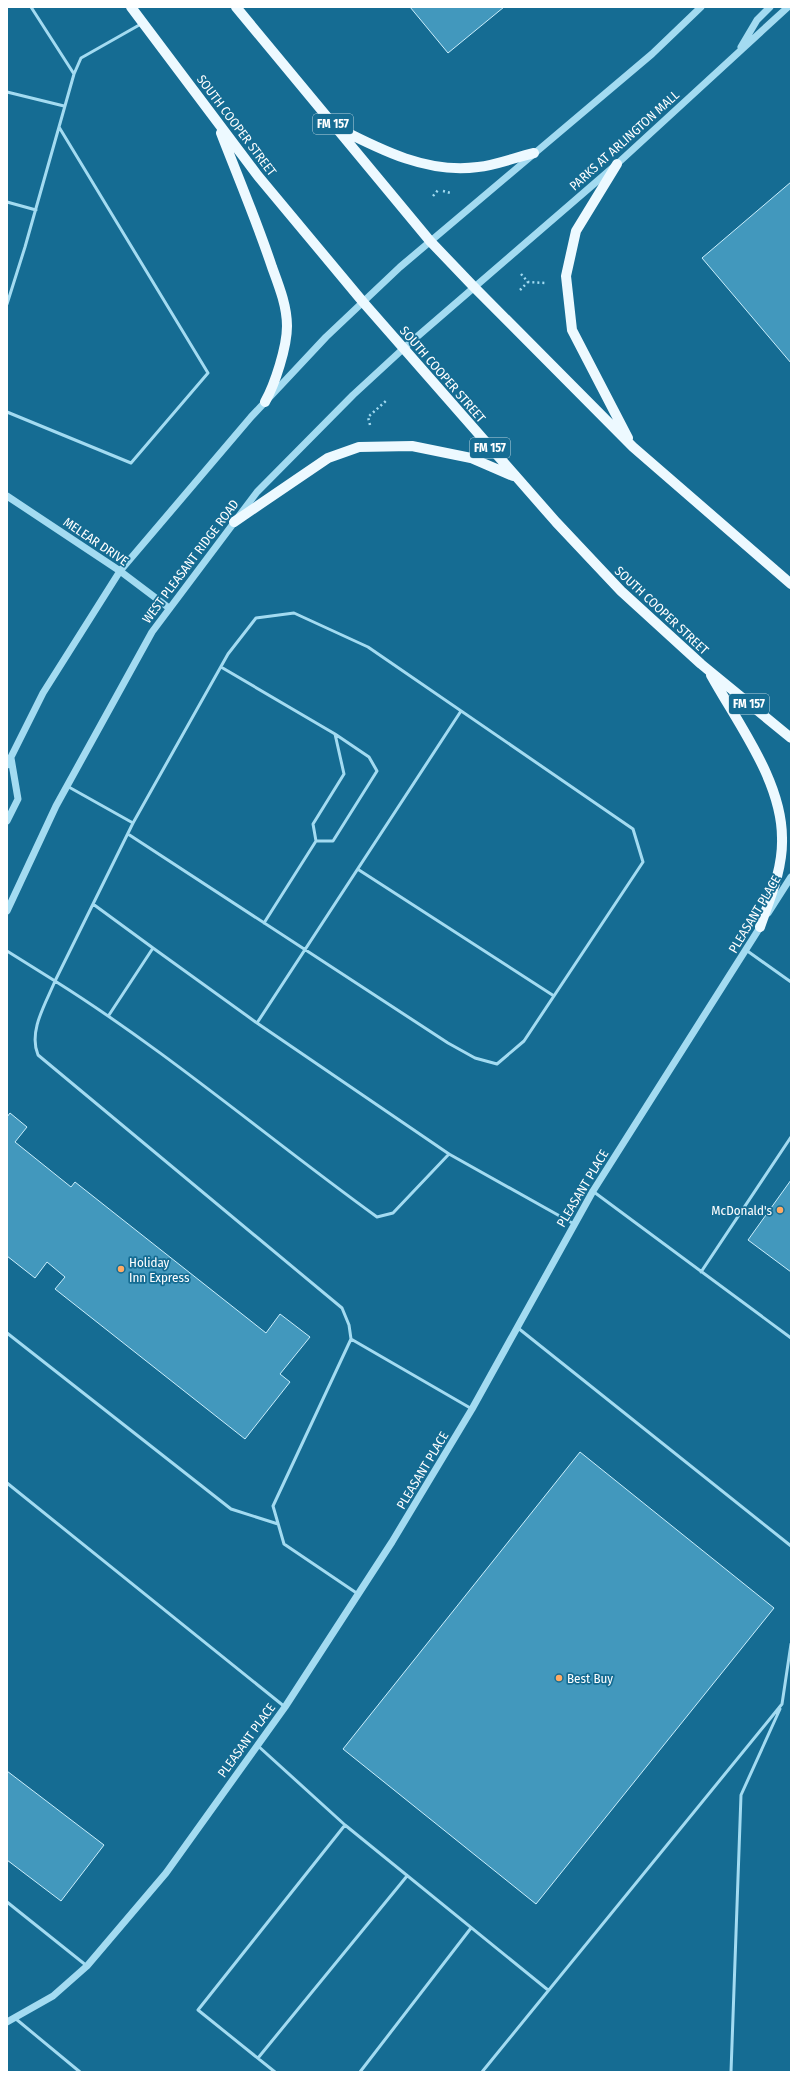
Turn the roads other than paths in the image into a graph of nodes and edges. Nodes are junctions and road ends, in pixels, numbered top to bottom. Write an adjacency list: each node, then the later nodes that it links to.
1 (31, 7): 9 (lane)
2 (132, 7): 7 (main road, SOUTH COOPER STREET / FM 157)
3 (236, 7): 13 (main road, FM 157)
4 (701, 7): 15 (street)
5 (770, 7): 8 (street)
6 (788, 7): 8 (street, PARKS AT ARLINGTON MALL)
7 (143, 23): 9 (lane); 12 (main road, SOUTH COOPER STREET / FM 157)
8 (736, 55): 16 (street, PARKS AT ARLINGTON MALL)
9 (74, 74): 11 (lane)
10 (7, 92): 11 (lane)
11 (64, 106): 14 (lane)
12 (216, 120): 21 (main road, SOUTH COOPER STREET / FM 157); 24 (main road)
13 (334, 126): 15 (main road); 19 (main road, FM 157)
14 (58, 127): 18 (lane); 25 (lane)
15 (534, 153): 19 (street)
16 (617, 164): 20 (street, PARKS AT ARLINGTON MALL); 26 (main road)
17 (7, 202): 18 (lane)
18 (36, 210): 22 (lane)
19 (430, 240): 20 (main road, FM 157); 21 (street)
20 (474, 288): 23 (street, WEST PLEASANT RIDGE ROAD); 26 (main road, FM 157)
21 (363, 302): 23 (main road, SOUTH COOPER STREET / FM 157); 24 (street)
22 (7, 304)
23 (404, 348): 27 (main road, SOUTH COOPER STREET / FM 157); 29 (street, WEST PLEASANT RIDGE ROAD)
24 (265, 402): 30 (street)
25 (7, 412)
26 (633, 447): 31 (main road, FM 157)
27 (517, 478): 29 (main road); 34 (main road, SOUTH COOPER STREET / FM 157)
28 (7, 496): 30 (street, MELEAR DRIVE)
29 (234, 522): 32 (street, WEST PLEASANT RIDGE ROAD)
30 (120, 571): 32 (street, MELEAR DRIVE); 38 (street)
31 (791, 584)
32 (169, 608): 40 (street, WEST PLEASANT RIDGE ROAD)
33 (221, 667): 35 (lane); 36 (lane); 42 (lane)
34 (708, 670): 37 (main road, SOUTH COOPER STREET / FM 157); 50 (main road)
35 (461, 711): 45 (lane); 57 (lane)
36 (336, 734): 44 (lane); 44 (lane)
37 (791, 738)
38 (10, 758): 39 (street); 41 (street)
39 (7, 765)
40 (67, 786): 42 (lane); 48 (street, WEST PLEASANT RIDGE ROAD)
41 (7, 821)
42 (133, 823): 43 (lane)
43 (128, 834): 47 (lane); 49 (lane)
44 (316, 841): 49 (lane)
45 (359, 870): 52 (lane); 57 (lane)
46 (791, 877): 50 (street, PLEASANT PLACE)
47 (93, 904): 51 (lane); 55 (lane)
48 (7, 911)
49 (264, 922): 52 (lane)
50 (760, 927): 53 (street, PLEASANT PLACE)
51 (153, 948): 58 (lane); 59 (lane)
52 (306, 950): 57 (lane); 59 (lane)
53 (746, 950): 56 (lane); 62 (street, PLEASANT PLACE)
54 (7, 951): 55 (lane)
55 (55, 981): 58 (lane); 68 (lane)
56 (791, 982)
57 (554, 996)
58 (109, 1015): 61 (lane)
59 (257, 1024): 61 (lane)
60 (791, 1137): 64 (lane)
61 (449, 1154): 63 (lane)
62 (592, 1191): 63 (street, PLEASANT PLACE); 64 (lane)
63 (574, 1224): 65 (street, PLEASANT PLACE)
64 (701, 1272): 67 (lane)
65 (518, 1328): 69 (street, PLEASANT PLACE); 72 (lane)
66 (7, 1333): 71 (lane)
67 (791, 1338)
68 (351, 1339): 69 (lane); 71 (lane)
69 (472, 1409): 73 (street, PLEASANT PLACE)
70 (7, 1483): 76 (lane)
71 (278, 1524): 73 (lane)
72 (791, 1546)
73 (358, 1594): 76 (street, PLEASANT PLACE)
74 (791, 1644): 75 (lane)
75 (782, 1704): 83 (lane); 91 (lane)
76 (285, 1707): 77 (street, PLEASANT PLACE)
77 (256, 1745): 78 (lane); 82 (street, PLEASANT PLACE)
78 (345, 1825): 79 (lane); 86 (lane)
79 (407, 1876): 81 (lane); 86 (lane)
80 (7, 1902): 82 (lane)
81 (471, 1928): 83 (lane); 89 (lane)
82 (87, 1966): 84 (street, PLEASANT PLACE)
83 (548, 1990): 90 (lane)
84 (16, 2019): 85 (street, PLEASANT PLACE); 87 (lane)
85 (7, 2022)
86 (258, 2058): 88 (lane)
87 (80, 2072)
88 (275, 2072)
89 (360, 2072)
90 (482, 2072)
91 (731, 2072)

